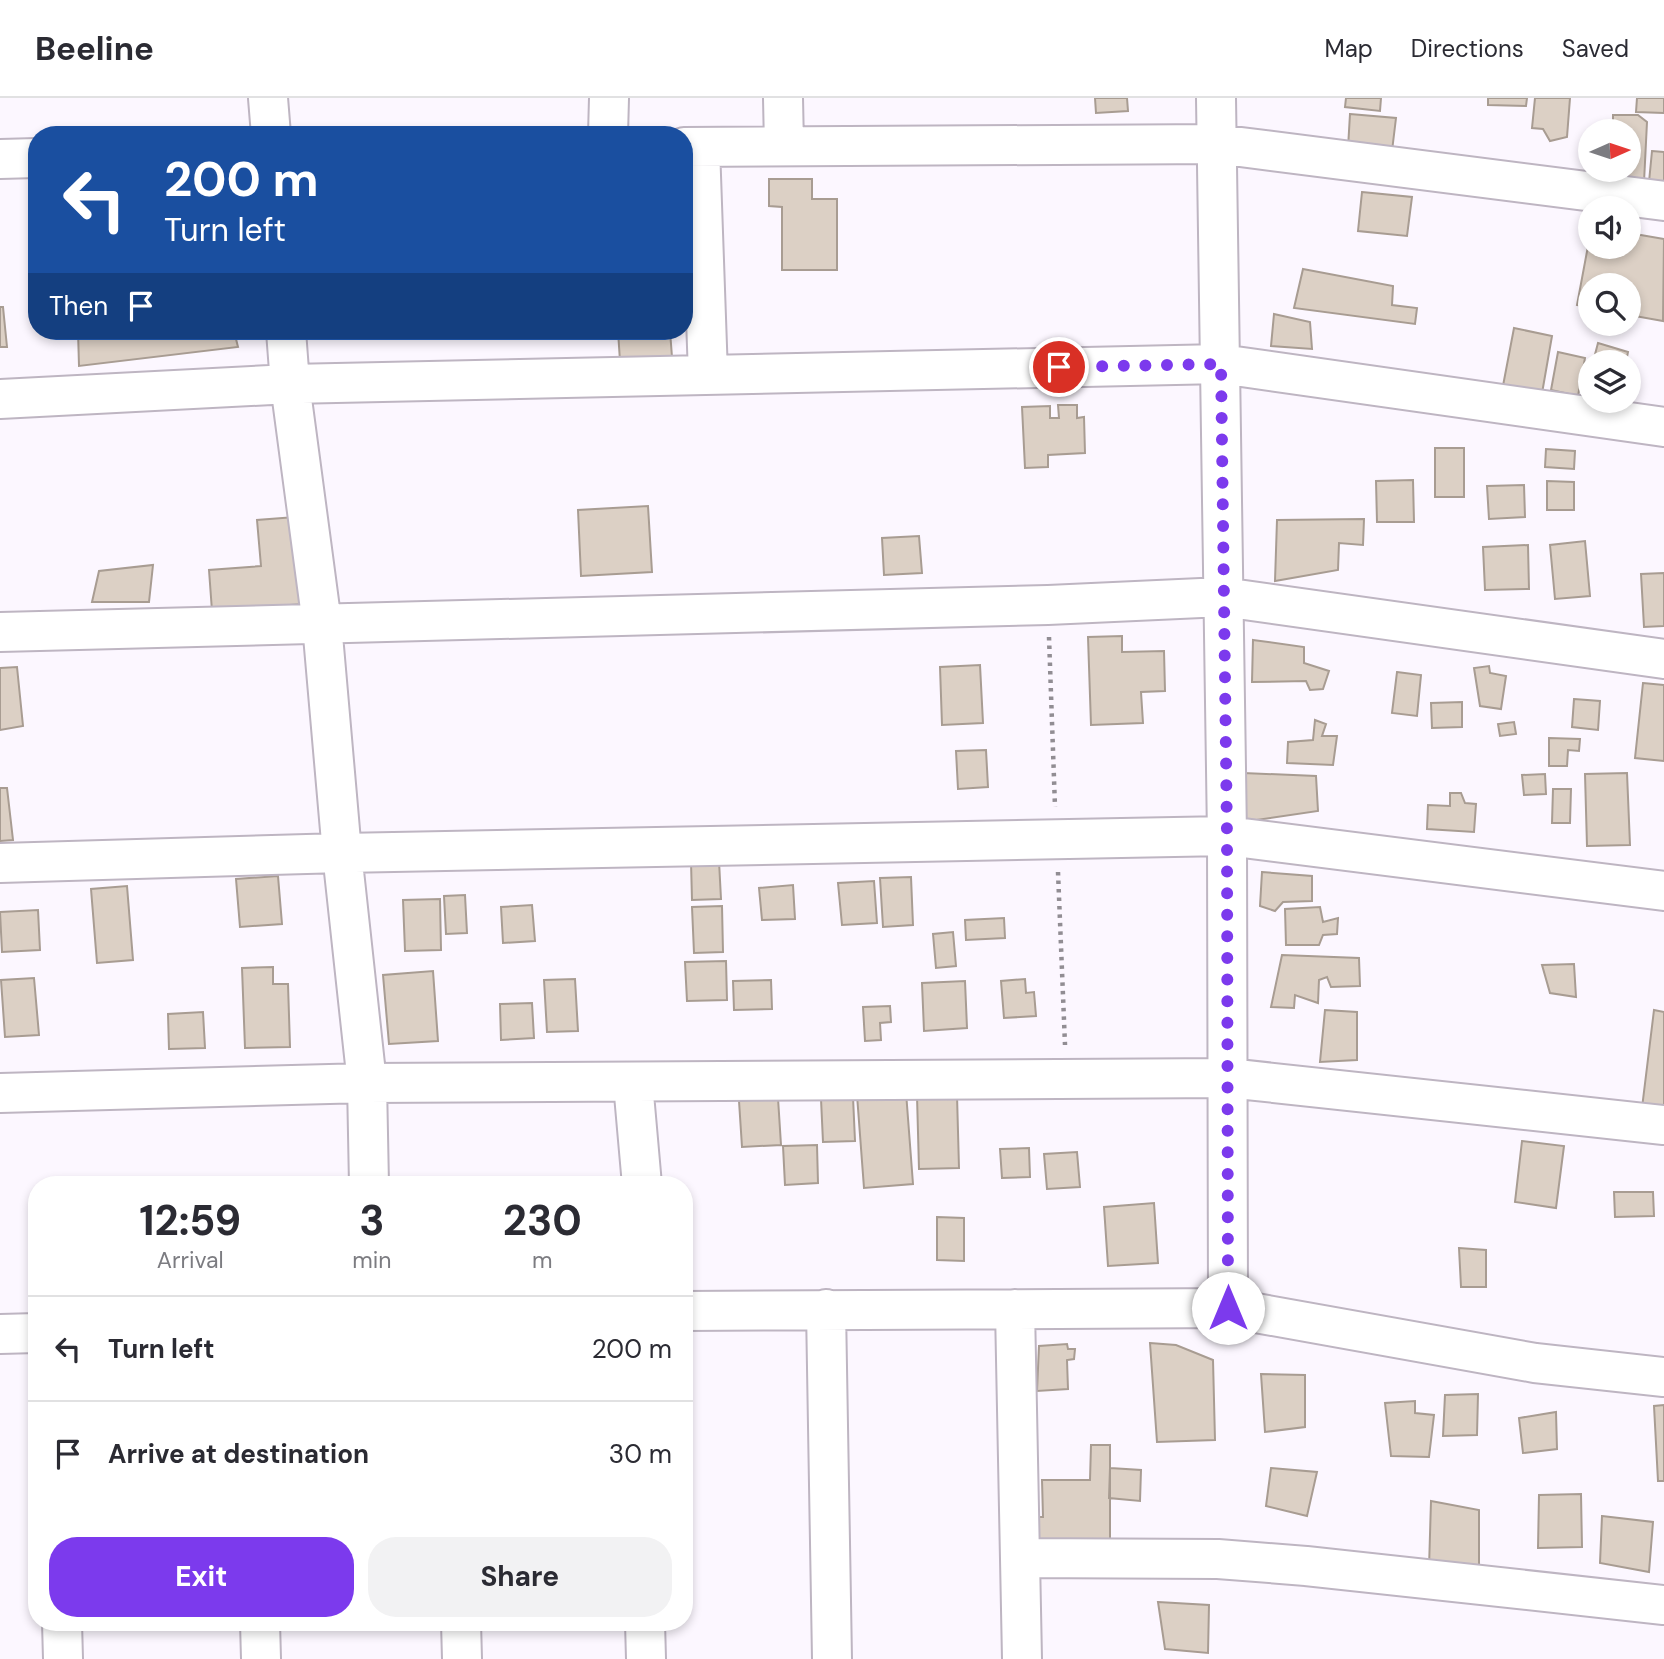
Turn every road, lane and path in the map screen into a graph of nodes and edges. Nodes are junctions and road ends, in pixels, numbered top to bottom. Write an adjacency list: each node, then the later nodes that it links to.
1 (268, 98): 5 (street)
2 (609, 98): 6 (street)
3 (783, 98): 8 (street)
4 (1216, 98): 7 (street)
5 (270, 126)
6 (608, 126)
7 (1217, 144): 8 (street); 13 (street); 15 (street)
8 (784, 146): 9 (street)
9 (693, 147)
10 (28, 158): 11 (street)
11 (0, 159)
12 (693, 161): 16 (street)
13 (1664, 201)
14 (287, 340): 17 (street)
15 (1221, 364): 16 (street); 19 (street); 20 (street)
16 (708, 375): 17 (street)
17 (290, 384): 18 (street); 21 (street)
18 (0, 399)
19 (1664, 427)
20 (1223, 597): 21 (street); 23 (street); 24 (street)
21 (322, 624): 22 (street); 25 (street)
22 (0, 632)
23 (1664, 659)
24 (1227, 836): 25 (street); 27 (street); 28 (street)
25 (342, 853): 26 (street); 29 (street)
26 (0, 863)
27 (1664, 891)
28 (1228, 1078): 30 (street); 32 (street); 35 (street)
29 (367, 1083): 30 (street); 31 (street); 33 (street)
30 (633, 1083): 34 (street)
31 (0, 1093)
32 (1664, 1125)
33 (369, 1176)
34 (641, 1176)
35 (1228, 1308): 37 (street); 41 (street)
36 (826, 1309): 37 (street); 38 (street); 52 (street)
37 (1016, 1309): 42 (street)
38 (693, 1311)
39 (28, 1333): 40 (street)
40 (0, 1334)
41 (1664, 1377)
42 (1020, 1558): 43 (street); 53 (street)
43 (1664, 1605)
44 (62, 1631): 48 (street)
45 (260, 1631): 49 (street)
46 (461, 1631): 50 (street)
47 (645, 1631): 51 (street)
48 (63, 1659)
49 (261, 1659)
50 (462, 1659)
51 (646, 1659)
52 (832, 1659)
53 (1022, 1659)

